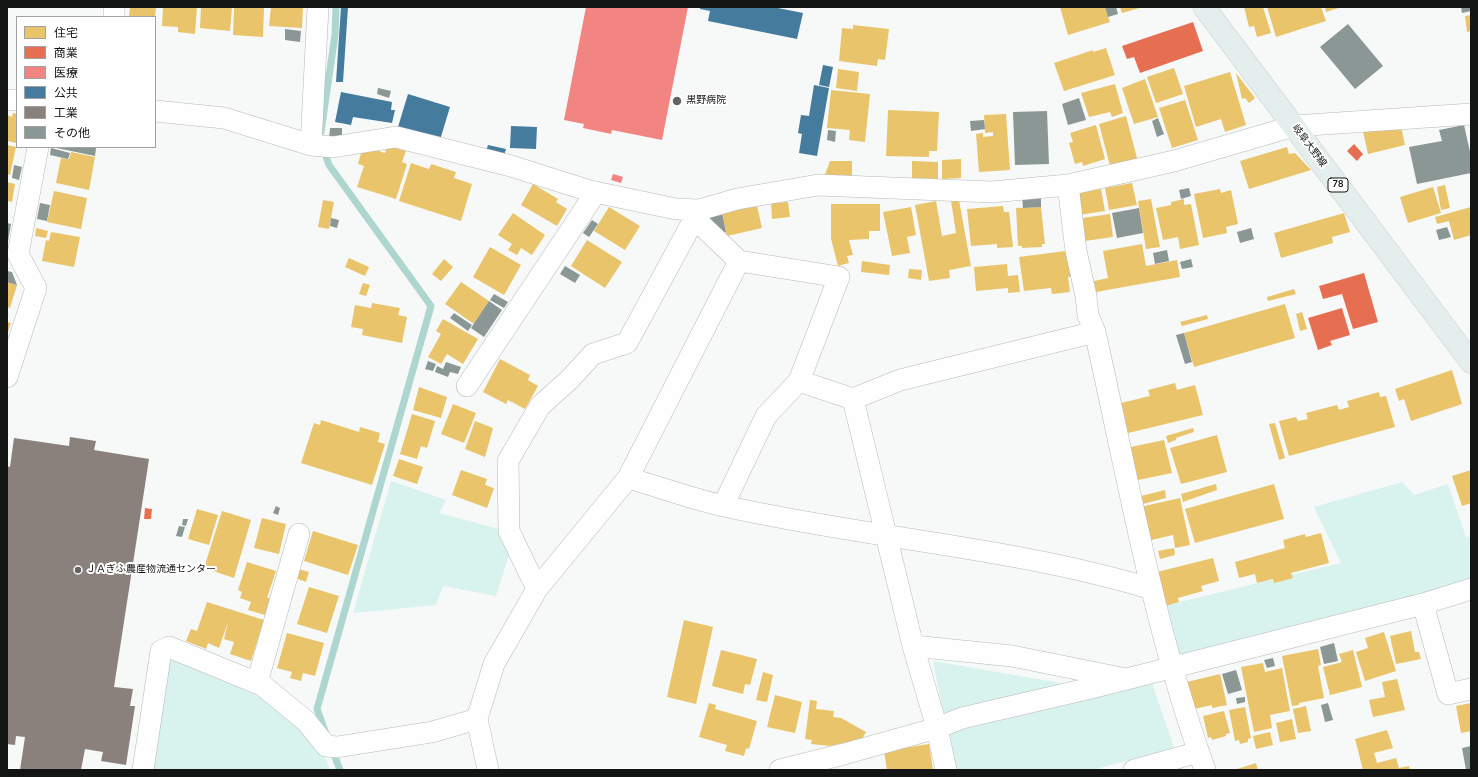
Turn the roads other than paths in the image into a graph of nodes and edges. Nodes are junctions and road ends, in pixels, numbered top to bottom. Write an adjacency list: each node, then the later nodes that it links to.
1 (318, 7): 6 (street)
2 (1204, 7): 5 (main road, 岐阜大野線 / 78)
3 (156, 111): 6 (street)
4 (1471, 114): 5 (street)
5 (1294, 126): 8 (street); 13 (main road, 岐阜大野線 / 78)
6 (311, 145): 9 (street)
7 (38, 148): 14 (street)
8 (1068, 184): 10 (street); 12 (street)
9 (596, 192): 10 (street); 16 (street)
10 (697, 214): 11 (street); 23 (street)
11 (739, 261): 15 (street); 18 (street)
12 (1095, 332): 17 (street); 24 (street)
13 (1471, 362)
14 (7, 377)
15 (799, 381): 17 (street); 19 (street)
16 (467, 386)
17 (853, 399): 21 (street)
18 (628, 478): 19 (street); 23 (street)
19 (723, 506): 21 (street)
20 (299, 534): 29 (street)
21 (887, 536): 24 (street); 26 (street)
22 (1471, 588): 25 (street)
23 (537, 589): 31 (street)
24 (1152, 589): 27 (street)
25 (1423, 604): 27 (street); 30 (street)
26 (913, 646): 28 (street); 32 (street)
27 (1172, 666): 28 (street); 33 (street)
28 (1123, 679): 32 (street)
29 (257, 682): 31 (street); 34 (street)
30 (1471, 689)
31 (477, 719): 35 (street)
32 (937, 728): 36 (street); 37 (street)
33 (1202, 761): 38 (street)
34 (143, 770)
35 (488, 770)
36 (780, 770)
37 (946, 770)
38 (1134, 770)

